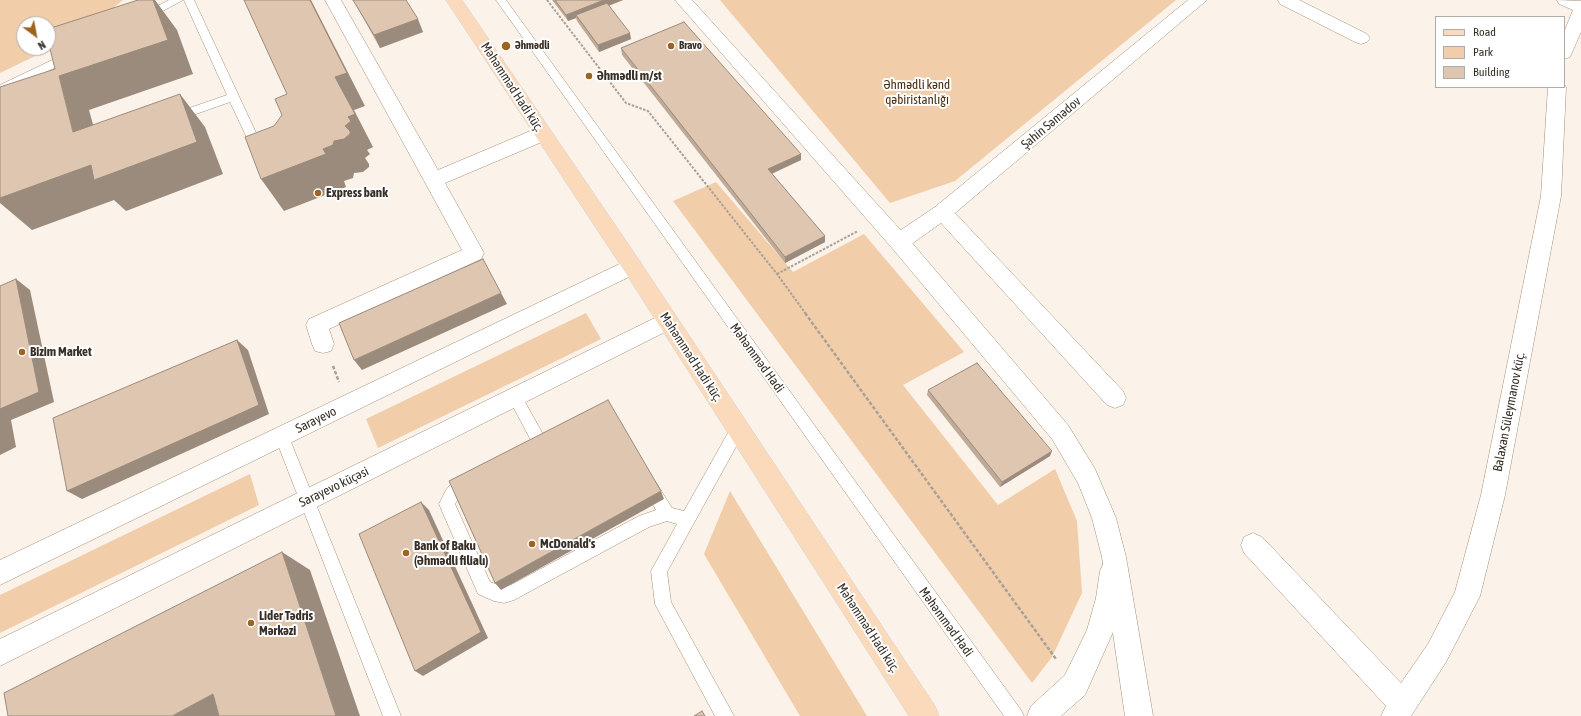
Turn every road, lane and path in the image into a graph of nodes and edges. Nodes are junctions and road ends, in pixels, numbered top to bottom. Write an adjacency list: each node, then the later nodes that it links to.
1 (178, 0): 13 (lane)
2 (188, 0): 19 (lane)
3 (333, 0): 23 (street)
4 (454, 0): 21 (main road, Məhəmməd Hadi küç.)
5 (501, 0): 51 (lane, Məhəmməd Hadi)
6 (547, 0): 28 (path)
7 (684, 0): 25 (street)
8 (1200, 0): 24 (street, Şahin Səmədov)
9 (1286, 0): 14 (street)
10 (1565, 0): 11 (street)
11 (1581, 7)
12 (1581, 11): 16 (street)
13 (136, 21)
14 (1361, 38)
15 (81, 50): 18 (lane)
16 (1565, 51)
17 (1557, 88): 47 (street, Balaxan Süleymanov küç.)
18 (0, 90)
19 (232, 97): 20 (lane); 22 (lane)
20 (166, 121)
21 (542, 134): 23 (street); 27 (main road, Məhəmməd Hadi küç.)
22 (260, 154)
23 (433, 180): 30 (street)
24 (942, 212): 26 (street, Şahin Səmədov); 32 (street)
25 (879, 219): 26 (street); 28 (path)
26 (899, 242): 43 (street)
27 (632, 266): 29 (main road, Məhəmməd Hadi küç.); 33 (street, Sarayevo)
28 (777, 274): 46 (path)
29 (667, 321): 31 (street, Sarayevo küçəsi); 34 (main road, Məhəmməd Hadi küç.)
30 (323, 344): 33 (path)
31 (515, 397): 36 (lane); 39 (street, Sarayevo küçəsi)
32 (1116, 398)
33 (349, 404): 35 (street, Sarayevo)
34 (738, 429): 41 (lane); 50 (main road, Məhəmməd Hadi küç.)
35 (282, 437): 39 (lane); 44 (street, Sarayevo)
36 (539, 441)
37 (481, 472): 40 (lane)
38 (644, 476): 40 (lane)
39 (308, 500): 45 (street, Sarayevo küçəsi); 48 (lane)
40 (668, 514): 41 (lane)
41 (689, 519): 49 (lane)
42 (1253, 545): 47 (street)
43 (1114, 557): 46 (street); 53 (street)
44 (0, 573)
45 (0, 653)
46 (1075, 685): 52 (street)
47 (1399, 710)
48 (392, 716)
49 (726, 716)
50 (925, 716)
51 (1015, 716)
52 (1041, 716)
53 (1140, 716)

